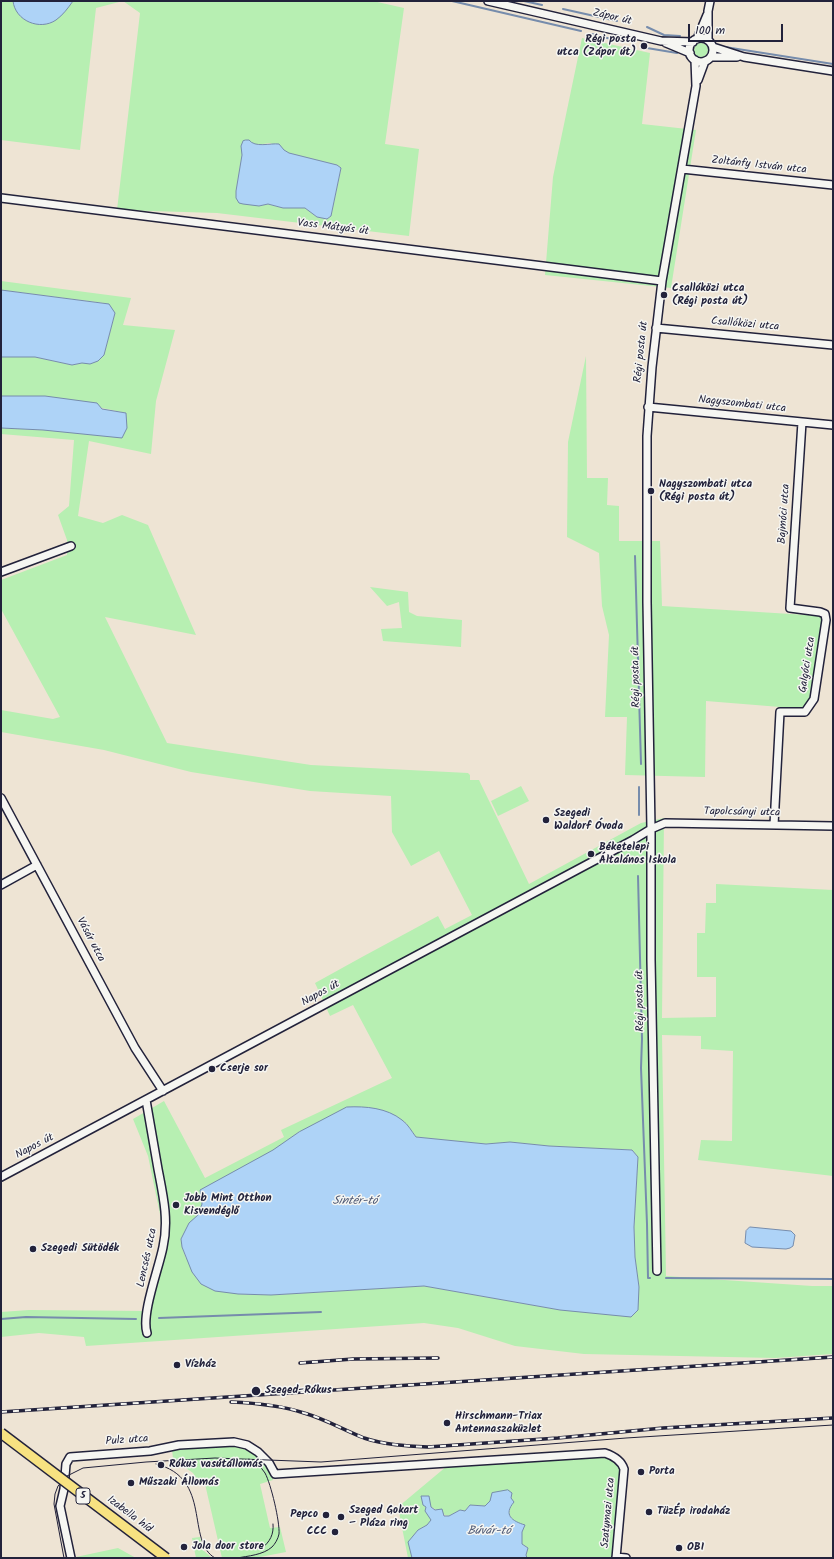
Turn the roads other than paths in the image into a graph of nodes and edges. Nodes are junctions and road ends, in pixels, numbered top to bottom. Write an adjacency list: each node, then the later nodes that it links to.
1 (488, 1): 5 (street, Zápor út)
2 (710, 1): 3 (street)
3 (708, 11): 4 (street); 6 (street)
4 (695, 40): 5 (street, Zápor út); 6 (street); 7 (street)
5 (661, 41): 7 (street, Zápor út)
6 (711, 44): 8 (street); 9 (street)
7 (690, 53): 10 (street)
8 (744, 57): 9 (street); 11 (street)
9 (708, 59): 10 (street); 12 (street, Régi posta út)
10 (696, 60): 12 (street, Régi posta út)
11 (833, 70)
12 (696, 86): 13 (street, Régi posta út)
13 (682, 169): 14 (street, Zoltánfy István utca); 16 (street, Régi posta út)
14 (833, 185)
15 (1, 198): 16 (street, Vass Mátyás út)
16 (662, 281): 17 (street, Régi posta út)
17 (656, 328): 18 (street, Csallóközi utca); 19 (street, Régi posta út)
18 (833, 344)
19 (648, 406): 20 (street, Nagyszombati utca); 28 (street, Régi posta út)
20 (802, 422): 21 (street, Nagyszombati utca); 24 (street, Bajmóci utca)
21 (833, 425)
22 (71, 546): 23 (street)
23 (1, 572)
24 (790, 608): 26 (street, Galgóci utca)
25 (1, 798): 29 (street, Vásár utca)
26 (774, 825): 27 (street, Tapolcsányi utca); 28 (street, Tapolcsányi utca)
27 (833, 826)
28 (651, 829): 31 (street, Napos út); 34 (street, Régi posta út)
29 (37, 865): 30 (street); 31 (street, Vásár utca)
30 (1, 885)
31 (163, 1091): 32 (street, Napos út)
32 (146, 1100): 33 (street, Napos út); 35 (street, Lencsés utca)
33 (1, 1177)
34 (657, 1271)
35 (146, 1330)
36 (1, 1433): 40 (main road, Izabella híd / 5, bridge)
37 (275, 1474): 38 (street, Szatymazi utca); 39 (street, Pulz utca)
38 (616, 1557): 41 (street)
39 (71, 1558)
40 (166, 1558)
41 (626, 1558)

